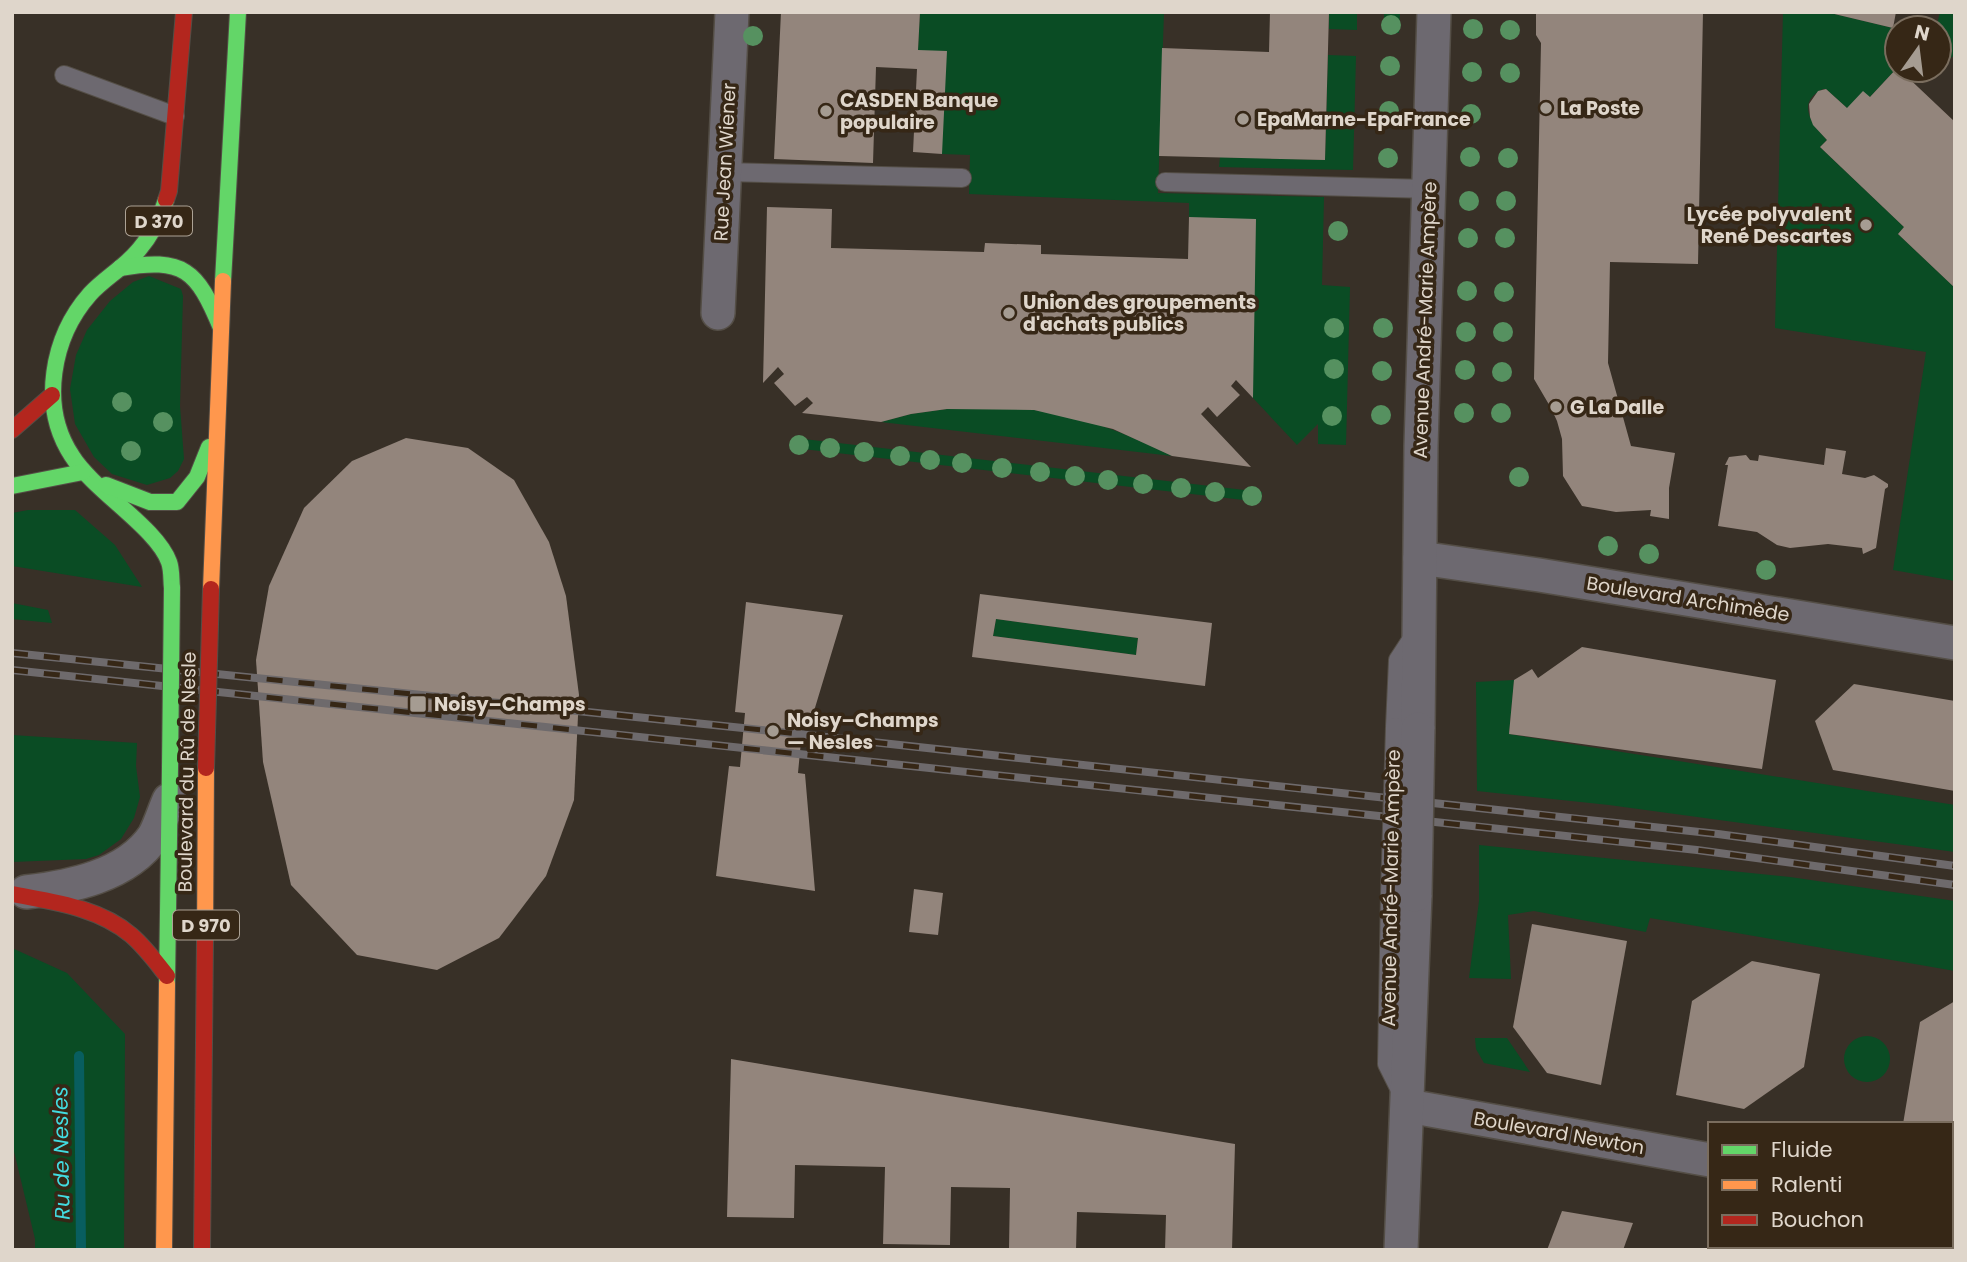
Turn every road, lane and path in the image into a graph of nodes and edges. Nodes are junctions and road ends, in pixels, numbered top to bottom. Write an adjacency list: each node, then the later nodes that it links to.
1 (184, 12): 6 (main road, D 370)
2 (238, 12): 13 (main road)
3 (732, 12): 7 (street, Rue Jean Wiener)
4 (1434, 12): 10 (street, Avenue André-Marie Ampère)
5 (64, 75): 6 (lane)
6 (175, 116): 11 (main road, D 370)
7 (725, 172): 8 (lane); 12 (street, Rue Jean Wiener)
8 (962, 178)
9 (1165, 183): 10 (lane)
10 (1429, 189): 19 (street, Avenue André-Marie Ampère)
11 (120, 268): 13 (main road); 14 (main road, D 370)
12 (718, 313)
13 (222, 330): 16 (main road)
14 (52, 395): 15 (main road); 17 (main road)
15 (12, 430)
16 (214, 433): 17 (main road); 27 (main road, Boulevard du Rû de Nesle / D 970, bridge)
17 (83, 472): 18 (main road); 21 (main road, bridge)
18 (12, 486)
19 (1420, 558): 20 (street, Boulevard Archimède); 24 (street, Avenue André-Marie Ampère, bridge)
20 (1955, 643)
21 (169, 800): 22 (street); 23 (main road)
22 (12, 894): 23 (main road)
23 (167, 976): 26 (main road)
24 (1408, 1106): 25 (street, Boulevard Newton); 28 (street, Avenue André-Marie Ampère)
25 (1708, 1160)
26 (164, 1250)
27 (202, 1250)
28 (1401, 1250)

